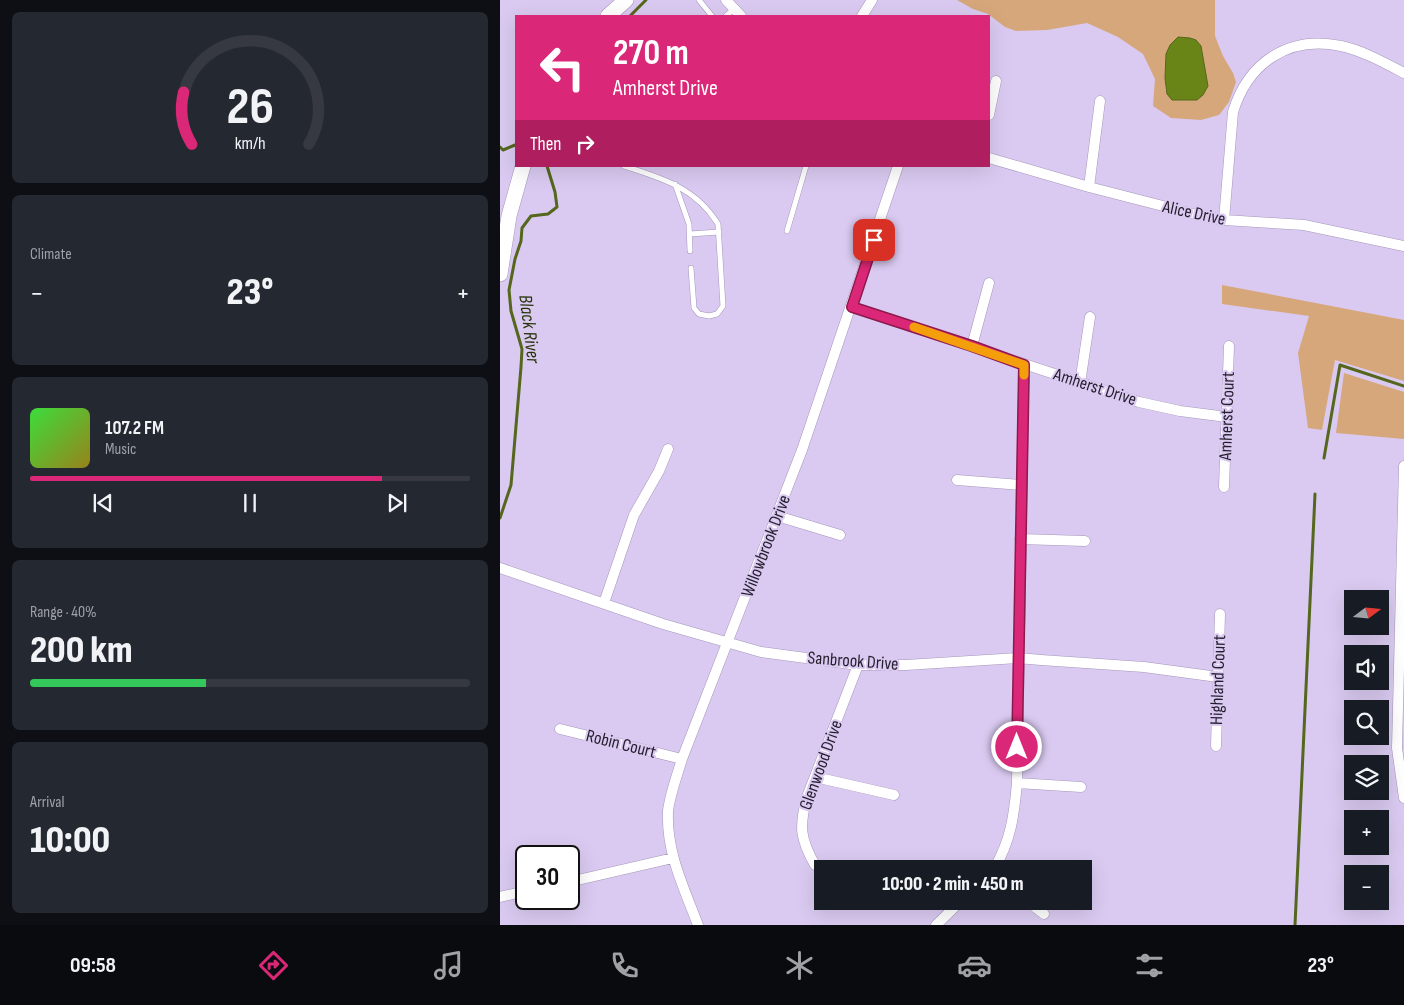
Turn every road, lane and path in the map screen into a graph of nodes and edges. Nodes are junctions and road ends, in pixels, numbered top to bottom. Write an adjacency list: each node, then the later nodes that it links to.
1 (626, 0): 6 (street)
2 (699, 0): 7 (lane)
3 (726, 0): 5 (street)
4 (872, 0): 8 (street)
5 (738, 13)
6 (609, 15)
7 (711, 15)
8 (863, 15)
9 (1404, 73): 20 (street)
10 (996, 81): 12 (street)
11 (1100, 101): 19 (street)
12 (990, 110)
13 (990, 158): 19 (street, Alice Drive)
14 (523, 167): 27 (street)
15 (627, 167): 18 (lane)
16 (806, 167): 21 (lane)
17 (898, 167): 29 (street, Willowbrook Drive)
18 (675, 183): 22 (lane); 23 (lane)
19 (1089, 187): 20 (street, Alice Drive)
20 (1224, 220): 24 (street, Alice Drive)
21 (787, 231)
22 (718, 232): 23 (lane); 26 (lane)
23 (690, 234): 25 (lane)
24 (1404, 246)
25 (690, 251)
26 (691, 268)
27 (500, 274)
28 (989, 283): 31 (street)
29 (852, 307): 31 (street, Amherst Drive); 41 (street, Willowbrook Drive)
30 (1090, 317): 34 (street)
31 (972, 346): 33 (street, Amherst Drive)
32 (1229, 346): 35 (street, Amherst Court)
33 (1024, 365): 34 (street, Amherst Drive); 39 (street)
34 (1080, 383): 35 (street, Amherst Drive)
35 (1227, 417): 40 (street, Amherst Court)
36 (668, 449): 47 (street)
37 (1404, 466): 45 (street)
38 (957, 480): 39 (street)
39 (1021, 485): 43 (street)
40 (1224, 487)
41 (777, 516): 42 (street); 49 (street, Willowbrook Drive)
42 (840, 535)
43 (1020, 539): 44 (street); 50 (street)
44 (1085, 541)
45 (1403, 548): 60 (street)
46 (500, 568): 47 (street, Sanbrook Drive)
47 (604, 603): 49 (street, Sanbrook Drive)
48 (1220, 614): 52 (street, Highland Court)
49 (727, 644): 51 (street, Sanbrook Drive); 55 (street, Willowbrook Drive)
50 (1018, 658): 51 (street, Sanbrook Drive); 52 (street, Sanbrook Drive); 57 (street)
51 (858, 665): 56 (street, Glenwood Drive)
52 (1218, 677): 54 (street, Highland Court)
53 (560, 728): 55 (street, Robin Court)
54 (1216, 746)
55 (682, 760): 61 (street, Willowbrook Drive)
56 (815, 777): 59 (street); 63 (street, Glenwood Drive)
57 (1017, 783): 58 (street); 62 (street)
58 (1081, 787)
59 (894, 795)
60 (1404, 798)
61 (673, 858): 64 (street); 70 (street, Willowbrook Drive)
62 (999, 860)
63 (814, 863)
64 (580, 879)
65 (515, 894): 66 (street)
66 (500, 897)
67 (952, 910): 71 (street)
68 (1039, 910): 69 (street)
69 (1044, 914)
70 (698, 925)
71 (936, 925)

